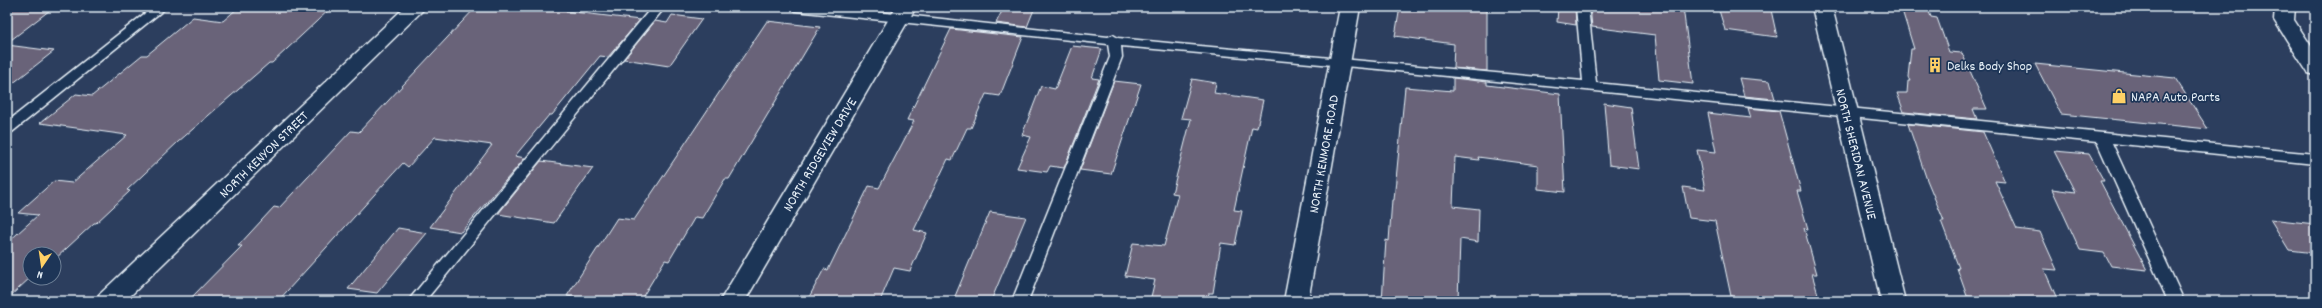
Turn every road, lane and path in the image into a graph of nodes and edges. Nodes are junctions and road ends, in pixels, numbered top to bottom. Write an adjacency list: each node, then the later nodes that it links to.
1 (161, 7): 15 (lane)
2 (416, 7): 18 (street, NORTH KENYON STREET)
3 (659, 7): 19 (lane)
4 (796, 7): 9 (lane)
5 (1350, 7): 11 (street, NORTH KENMORE ROAD)
6 (1582, 7): 13 (lane)
7 (1822, 7): 14 (street, NORTH SHERIDAN AVENUE)
8 (2285, 7): 12 (street)
9 (903, 12): 10 (lane); 20 (street, NORTH RIDGEVIEW DRIVE)
10 (1113, 39): 11 (lane); 21 (lane)
11 (1340, 62): 13 (lane); 22 (street, NORTH KENMORE ROAD)
12 (2315, 68)
13 (1590, 86): 14 (lane)
14 (1847, 111): 16 (lane); 23 (street, NORTH SHERIDAN AVENUE)
15 (7, 129)
16 (2103, 139): 17 (lane); 24 (lane)
17 (2315, 159)
18 (109, 301)
19 (416, 301)
20 (732, 301)
21 (1020, 301)
22 (1296, 301)
23 (1893, 301)
24 (2176, 301)

